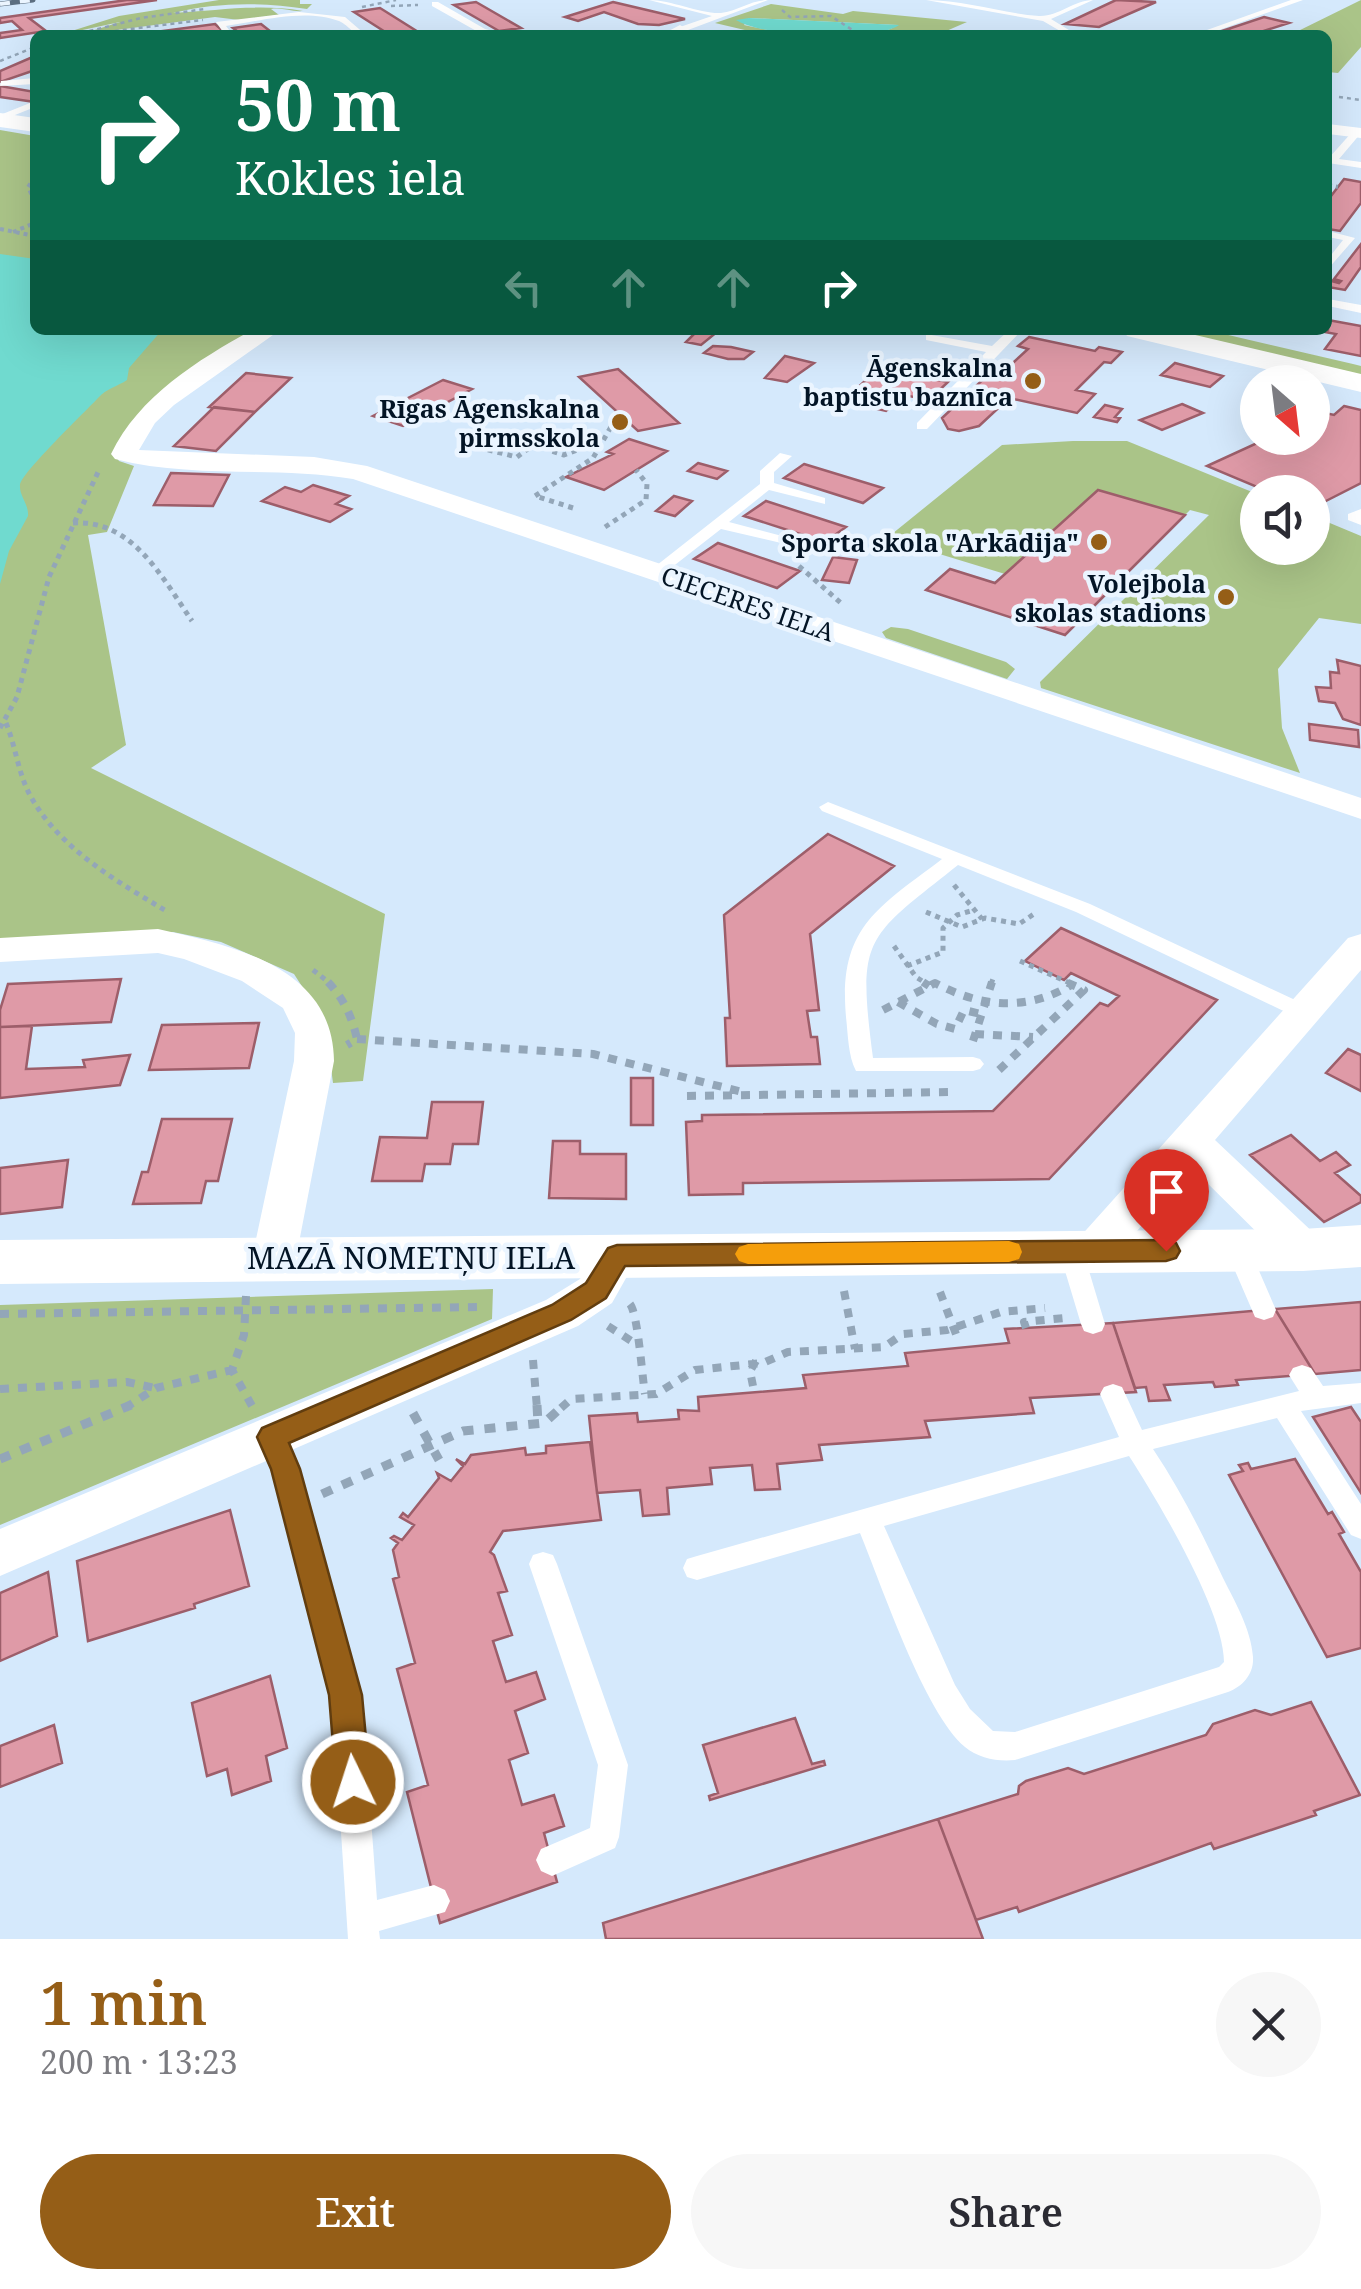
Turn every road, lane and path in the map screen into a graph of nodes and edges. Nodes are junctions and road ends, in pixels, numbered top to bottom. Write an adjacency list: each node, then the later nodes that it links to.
1 (320, 0): 12 (lane)
2 (653, 0): 13 (lane)
3 (764, 0): 13 (lane)
4 (918, 0): 11 (lane)
5 (930, 0): 15 (lane)
6 (1089, 0): 15 (lane)
7 (1299, 0): 25 (lane)
8 (434, 4): 9 (path); 21 (lane)
9 (374, 6)
10 (782, 10): 23 (path)
11 (965, 10)
12 (299, 14): 14 (lane); 20 (lane)
13 (719, 15): 22 (lane)
14 (270, 17): 16 (lane); 17 (lane)
15 (1045, 19): 24 (lane)
16 (239, 21): 18 (path); 19 (lane)
17 (282, 26)
18 (124, 30)
19 (226, 30)
20 (356, 30)
21 (481, 30)
22 (680, 30)
23 (852, 30)
24 (1065, 30)
25 (1212, 30)
26 (30, 50): 27 (path)
27 (0, 62)
28 (30, 79): 29 (lane)
29 (1, 84)
30 (1339, 97): 31 (path)
31 (1361, 100)
32 (30, 106): 33 (lane)
33 (0, 119): 34 (street)
34 (30, 124)
35 (1332, 129): 36 (street)
36 (1358, 133): 37 (lane)
37 (1332, 159)
38 (1332, 161): 39 (lane)
39 (1361, 165)
40 (1332, 185): 41 (path)
41 (1338, 186)
42 (30, 225): 44 (path)
43 (0, 229): 44 (path)
44 (14, 232): 45 (path)
45 (30, 235)
46 (1356, 237): 47 (lane)
47 (1332, 262)
48 (1355, 308): 49 (lane)
49 (1361, 320)
50 (260, 335): 61 (street)
51 (1011, 335): 54 (lane)
52 (1159, 335): 55 (street)
53 (930, 337): 54 (lane)
54 (995, 350): 57 (lane)
55 (1361, 382)
56 (619, 413): 63 (path)
57 (922, 426)
58 (537, 442): 58 (path); 59 (path)
59 (552, 446): 60 (path); 60 (path)
60 (575, 452): 63 (path)
61 (114, 456): 69 (path); 73 (street, CIECERES IELA)
62 (785, 456): 66 (lane)
63 (593, 458): 64 (path); 68 (path)
64 (602, 461)
65 (636, 470): 71 (path)
66 (767, 485): 67 (lane); 70 (lane)
67 (820, 502)
68 (574, 508)
69 (73, 523): 76 (path); 77 (path)
70 (720, 524): 72 (lane); 73 (lane)
71 (592, 535)
72 (819, 550)
73 (657, 572): 79 (street, CIECERES IELA)
74 (811, 579): 75 (path)
75 (853, 612)
76 (192, 621)
77 (3, 726): 83 (path)
78 (828, 808): 80 (lane)
79 (1361, 809)
80 (949, 863): 81 (lane); 82 (path); 94 (lane)
81 (902, 902): 85 (path); 95 (lane)
82 (974, 910): 84 (path); 85 (path)
83 (180, 919)
84 (982, 919): 85 (path); 86 (path)
85 (948, 922): 91 (path)
86 (1019, 924)
87 (1361, 946): 94 (street)
88 (0, 950): 106 (street)
89 (994, 976): 93 (path)
90 (1072, 985): 93 (path)
91 (928, 986): 92 (path); 93 (path)
92 (898, 1002): 95 (path); 96 (path)
93 (986, 1002): 96 (path)
94 (1301, 1010): 102 (street)
95 (858, 1014): 100 (lane)
96 (981, 1014): 97 (path)
97 (975, 1034): 98 (path); 100 (path)
98 (1034, 1037)
99 (358, 1039): 101 (path)
100 (974, 1064)
101 (752, 1095)
102 (1188, 1139): 105 (street); 108 (street)
103 (1361, 1246): 105 (street, MAZĀ NOMETŅU IELA)
104 (1238, 1250): 105 (street, MAZĀ NOMETŅU IELA); 108 (street, MAZĀ NOMETŅU IELA); 115 (lane)
105 (1303, 1250)
106 (274, 1258): 107 (street, MAZĀ NOMETŅU IELA); 109 (street, MAZĀ NOMETŅU IELA)
107 (0, 1262)
108 (1069, 1265): 109 (street, MAZĀ NOMETŅU IELA); 114 (path); 118 (lane)
109 (624, 1280): 122 (path); 135 (street)
110 (843, 1280): 124 (path)
111 (936, 1280): 119 (path)
112 (244, 1307): 113 (path); 116 (path); 127 (path)
113 (485, 1308)
114 (1045, 1308): 119 (path); 120 (path)
115 (1264, 1310)
116 (0, 1314)
117 (598, 1318): 122 (path)
118 (1092, 1324)
119 (954, 1328): 121 (path); 124 (path)
120 (1026, 1328)
121 (959, 1342)
122 (636, 1344): 130 (path)
123 (532, 1347): 134 (path)
124 (855, 1348): 125 (path)
125 (755, 1361): 126 (path); 130 (path)
126 (753, 1386)
127 (156, 1388): 128 (path); 138 (path)
128 (0, 1389)
129 (1361, 1393): 133 (lane)
130 (645, 1394): 134 (path)
131 (1113, 1394): 136 (lane)
132 (407, 1402): 137 (path)
133 (1284, 1407): 136 (lane); 142 (lane)
134 (538, 1424): 137 (path)
135 (272, 1437): 140 (lane); 143 (street)
136 (1135, 1442): 141 (lane); 141 (lane)
137 (431, 1445): 139 (path); 140 (path)
138 (0, 1459)
139 (439, 1460)
140 (296, 1506): 148 (lane)
141 (868, 1519): 145 (lane)
142 (1361, 1527)
143 (0, 1554)
144 (543, 1564): 146 (lane)
145 (697, 1568)
146 (552, 1860)
147 (434, 1901): 148 (lane)
148 (363, 1929)

